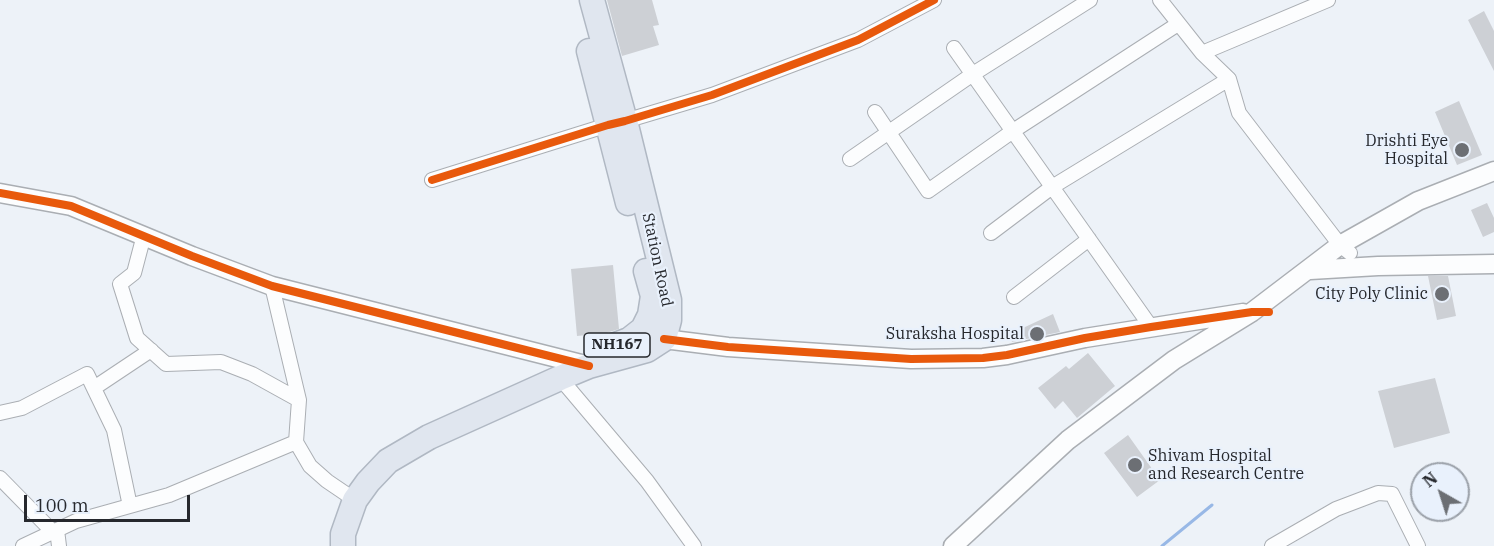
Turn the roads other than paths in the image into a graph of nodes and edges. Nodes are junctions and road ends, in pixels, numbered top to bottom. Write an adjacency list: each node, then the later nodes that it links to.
1 (576, 0): 13 (highway, Station Road / NH167)
2 (592, 0): 13 (highway, Station Road / NH167)
3 (934, 0): 13 (street)
4 (1090, 0): 10 (street)
5 (1160, 0): 7 (street)
6 (1328, 0): 9 (street)
7 (1178, 24): 9 (street); 14 (street)
8 (954, 48): 10 (street)
9 (1202, 53): 11 (street)
10 (973, 75): 14 (street); 15 (street)
11 (1228, 79): 20 (street); 25 (street)
12 (874, 112): 15 (street)
13 (616, 123): 18 (street); 33 (highway, Station Road / NH167); 35 (highway, Station Road / NH167)
14 (1013, 131): 15 (street); 20 (street)
15 (888, 133): 16 (street)
16 (850, 159)
17 (1494, 171): 25 (main road)
18 (432, 180)
19 (1494, 183): 25 (main road)
20 (1052, 187): 22 (street); 24 (street)
21 (0, 194): 23 (main road)
22 (991, 233)
23 (144, 235): 29 (main road); 34 (street)
24 (1089, 239): 30 (street); 32 (street)
25 (1345, 249): 27 (main road); 28 (main road)
26 (1494, 264): 27 (main road)
27 (1330, 267): 28 (main road); 31 (main road)
28 (1310, 270): 31 (main road)
29 (272, 286): 35 (main road); 37 (street)
30 (1014, 297)
31 (1260, 312): 32 (main road); 49 (main road); 50 (main road)
32 (1151, 327): 33 (main road)
33 (664, 339): 35 (highway, Station Road / NH167)
34 (151, 350): 36 (street); 37 (street)
35 (573, 369): 41 (highway, Station Road / NH167); 48 (street)
36 (94, 388): 38 (street); 42 (street)
37 (298, 400): 39 (street)
38 (0, 413)
39 (296, 442): 41 (street); 42 (street)
40 (0, 478): 43 (street)
41 (349, 496): 46 (highway, Station Road / NH167); 47 (highway, Station Road / NH167)
42 (130, 506): 43 (street)
43 (55, 531): 44 (street); 45 (street)
44 (23, 546)
45 (59, 546)
46 (329, 546)
47 (343, 546)
48 (694, 546)
49 (953, 546)
50 (969, 546)
51 (1272, 546): 52 (street)
52 (1418, 546)

